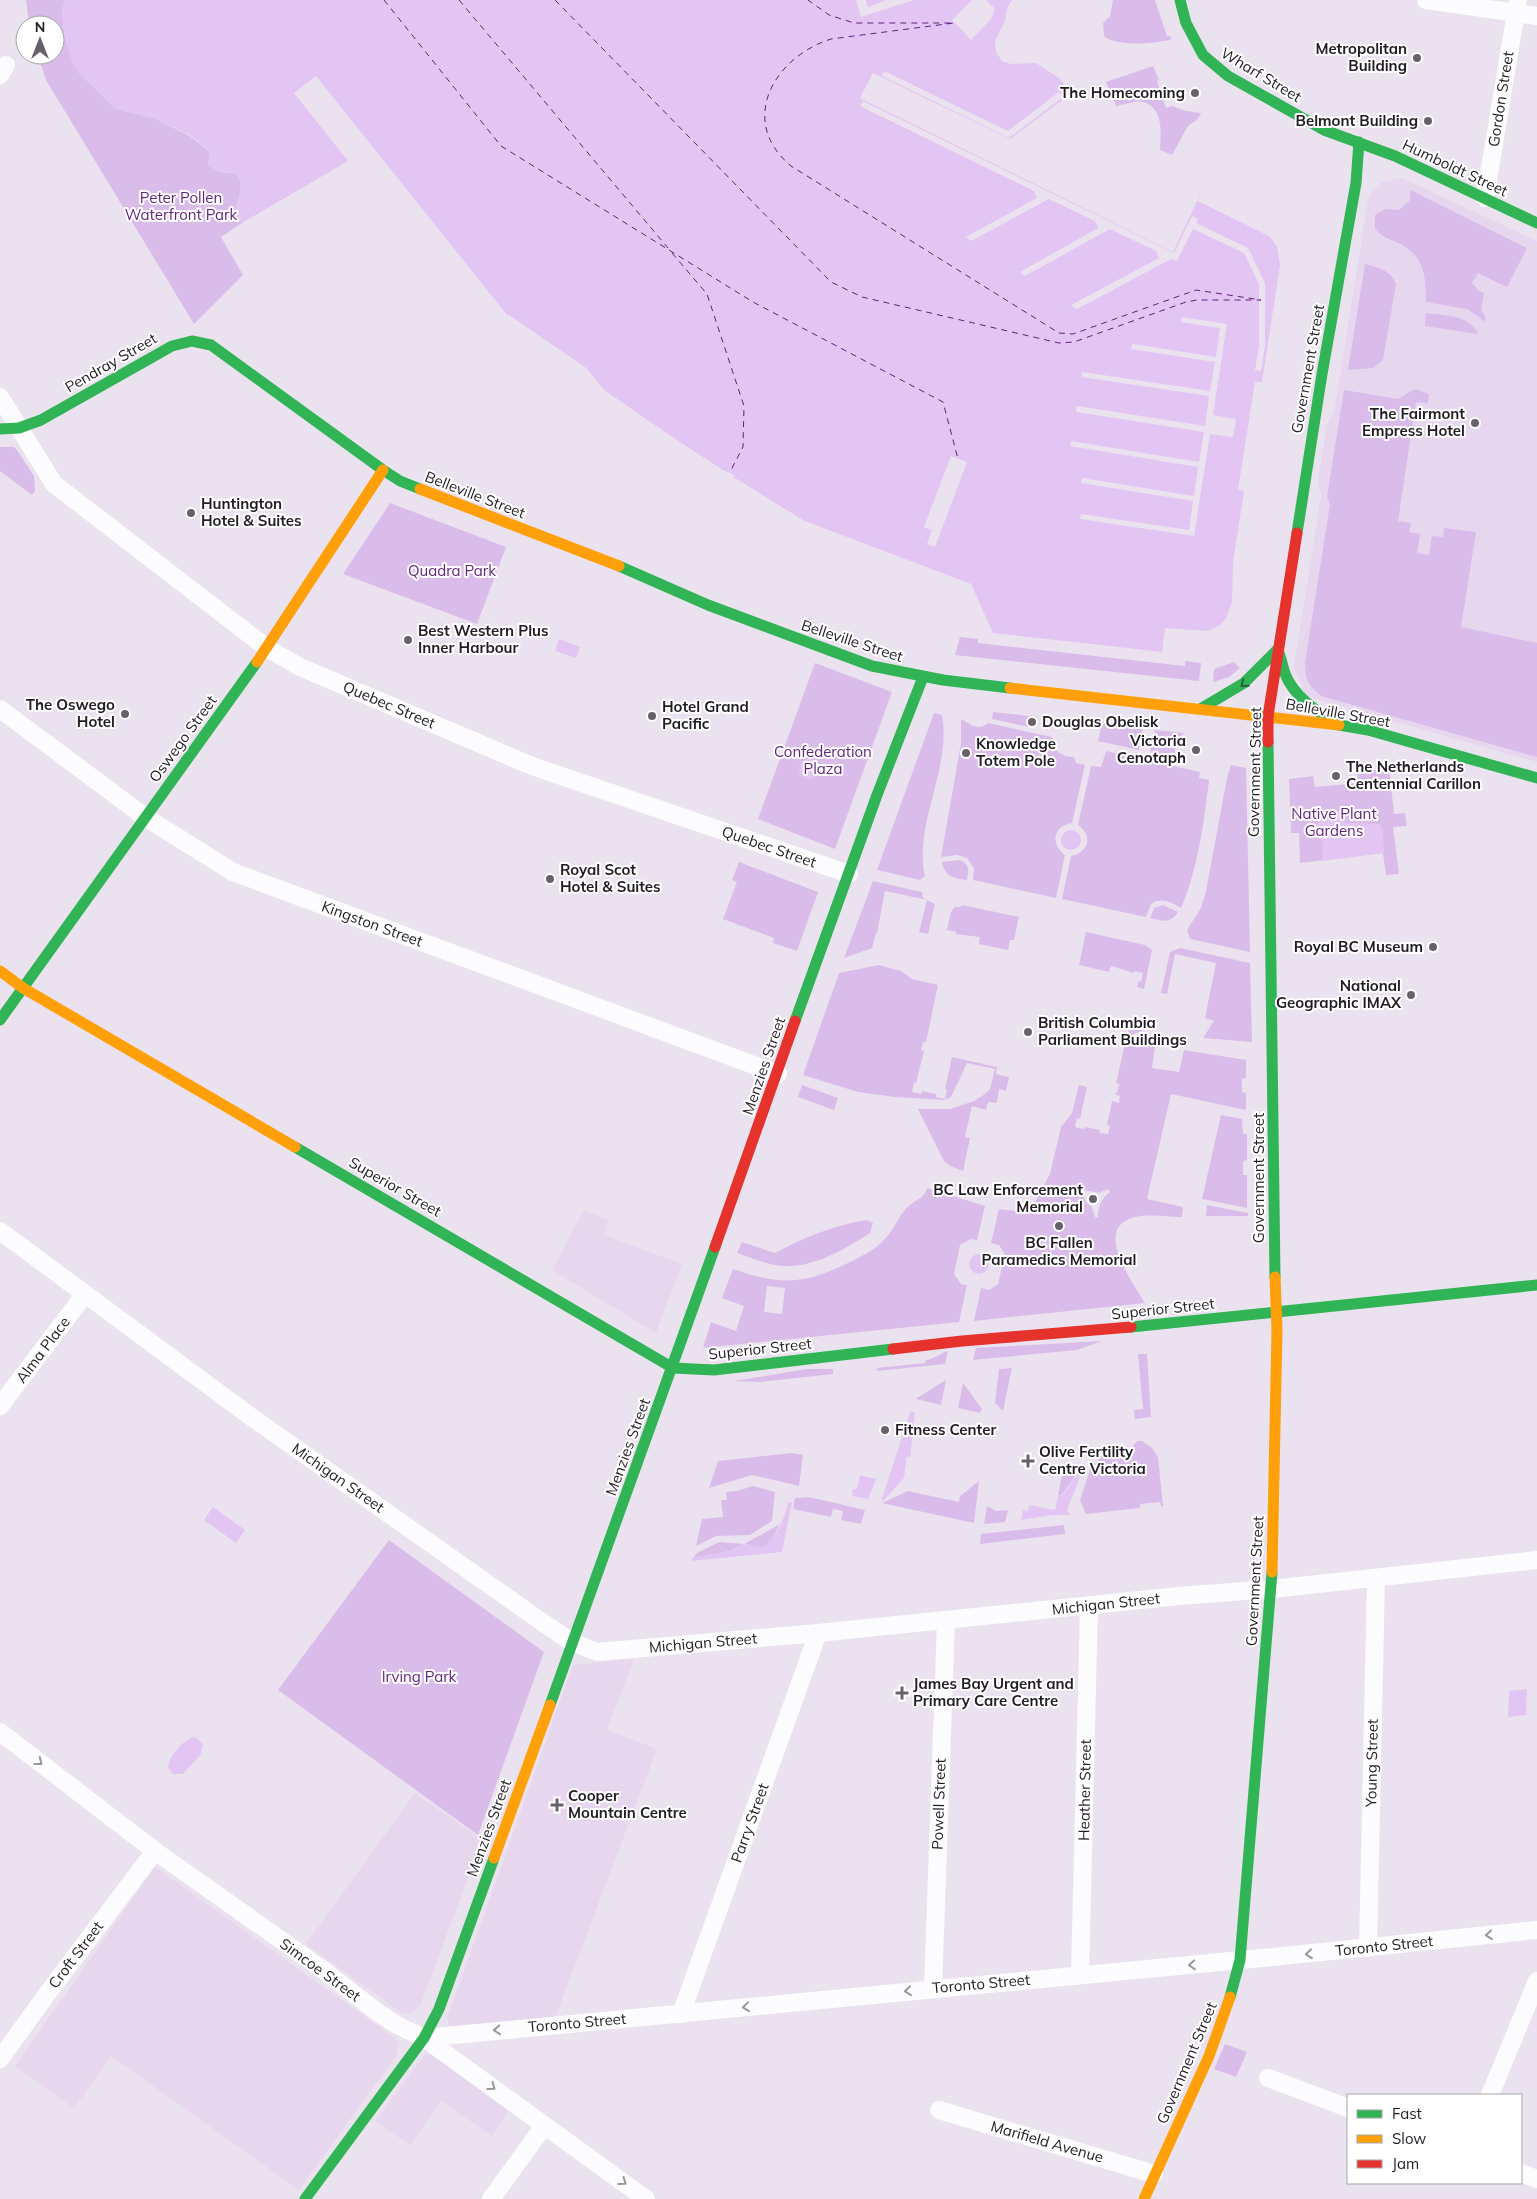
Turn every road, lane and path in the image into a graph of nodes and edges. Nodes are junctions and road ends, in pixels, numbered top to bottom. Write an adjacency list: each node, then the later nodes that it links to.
1 (1180, 0): 5 (street, Wharf Street)
2 (1426, 0): 3 (street)
3 (1517, 6): 4 (street); 6 (street, Gordon Street)
4 (1537, 16)
5 (1359, 142): 6 (street, Humboldt Street); 14 (street, Government Street)
6 (1485, 198): 7 (street, Humboldt Street)
7 (1537, 223)
8 (221, 350): 10 (street, Pendray Street); 12 (street, Belleville Street)
9 (0, 397): 10 (street, Quebec Street)
10 (19, 428): 11 (street); 13 (street, Quebec Street)
11 (0, 429)
12 (383, 470): 13 (street, Oswego Street); 15 (street, Belleville Street)
13 (267, 648): 21 (street, Oswego Street); 22 (street, Quebec Street)
14 (1278, 649): 16 (street, one-way to 16); 18 (street, Government Street); 19 (street)
15 (923, 677): 16 (street, Belleville Street); 22 (street, Menzies Street)
16 (1202, 708): 18 (street, Belleville Street)
17 (0, 709): 21 (street, Kingston Street)
18 (1268, 716): 19 (street, Belleville Street); 30 (street, Government Street)
19 (1335, 724): 20 (street, Belleville Street)
20 (1537, 778)
21 (145, 817): 24 (street, Oswego Street); 26 (street, Kingston Street)
22 (849, 874): 26 (street, Menzies Street)
23 (0, 971): 24 (street, Superior Street)
24 (23, 988): 25 (street, Oswego Street); 31 (street, Superior Street)
25 (0, 1020)
26 (778, 1074): 31 (street, Menzies Street)
27 (0, 1231): 29 (street, Michigan Street)
28 (1537, 1285): 30 (street, Superior Street)
29 (85, 1294): 32 (street, Alma Place); 39 (street, Michigan Street)
30 (1277, 1312): 31 (street, Superior Street); 35 (street, Government Street)
31 (673, 1368): 39 (street, Menzies Street)
32 (0, 1406)
33 (1537, 1560): 34 (street, Michigan Street)
34 (1376, 1578): 35 (street, Michigan Street); 43 (street, Young Street)
35 (1272, 1589): 36 (street, Michigan Street); 44 (street, Government Street)
36 (1089, 1605): 37 (street, Michigan Street); 45 (street, Heather Street)
37 (946, 1620): 38 (street, Michigan Street); 47 (street, Powell Street)
38 (818, 1633): 39 (street, Michigan Street); 48 (street, Parry Street)
39 (572, 1642): 49 (street, Menzies Street)
40 (0, 1732): 41 (street, Simcoe Street, one-way to 41)
41 (155, 1851): 49 (street, Simcoe Street); 50 (street, Croft Street)
42 (1537, 1930): 43 (street, Toronto Street, one-way to 43)
43 (1368, 1948): 44 (street, Toronto Street, one-way to 44)
44 (1240, 1960): 45 (street, Toronto Street, one-way to 45); 57 (street, Government Street)
45 (1080, 1975): 47 (street, Toronto Street)
46 (1537, 1981): 52 (street)
47 (933, 1989): 48 (street, Toronto Street, one-way to 48)
48 (681, 2014): 49 (street, Toronto Street, one-way to 49)
49 (424, 2038): 55 (street, Simcoe Street, one-way to 55); 60 (street, Menzies Street)
50 (0, 2060)
51 (1268, 2078): 53 (street)
52 (1490, 2094)
53 (1347, 2108)
54 (939, 2110): 57 (street, Marifield Avenue)
55 (544, 2126): 61 (street); 62 (street, Simcoe Street, one-way to 62)
56 (1522, 2173): 58 (street)
57 (1154, 2174): 59 (street, Government Street)
58 (1537, 2179)
59 (1150, 2197)
60 (305, 2199)
61 (491, 2199)
62 (646, 2199)

